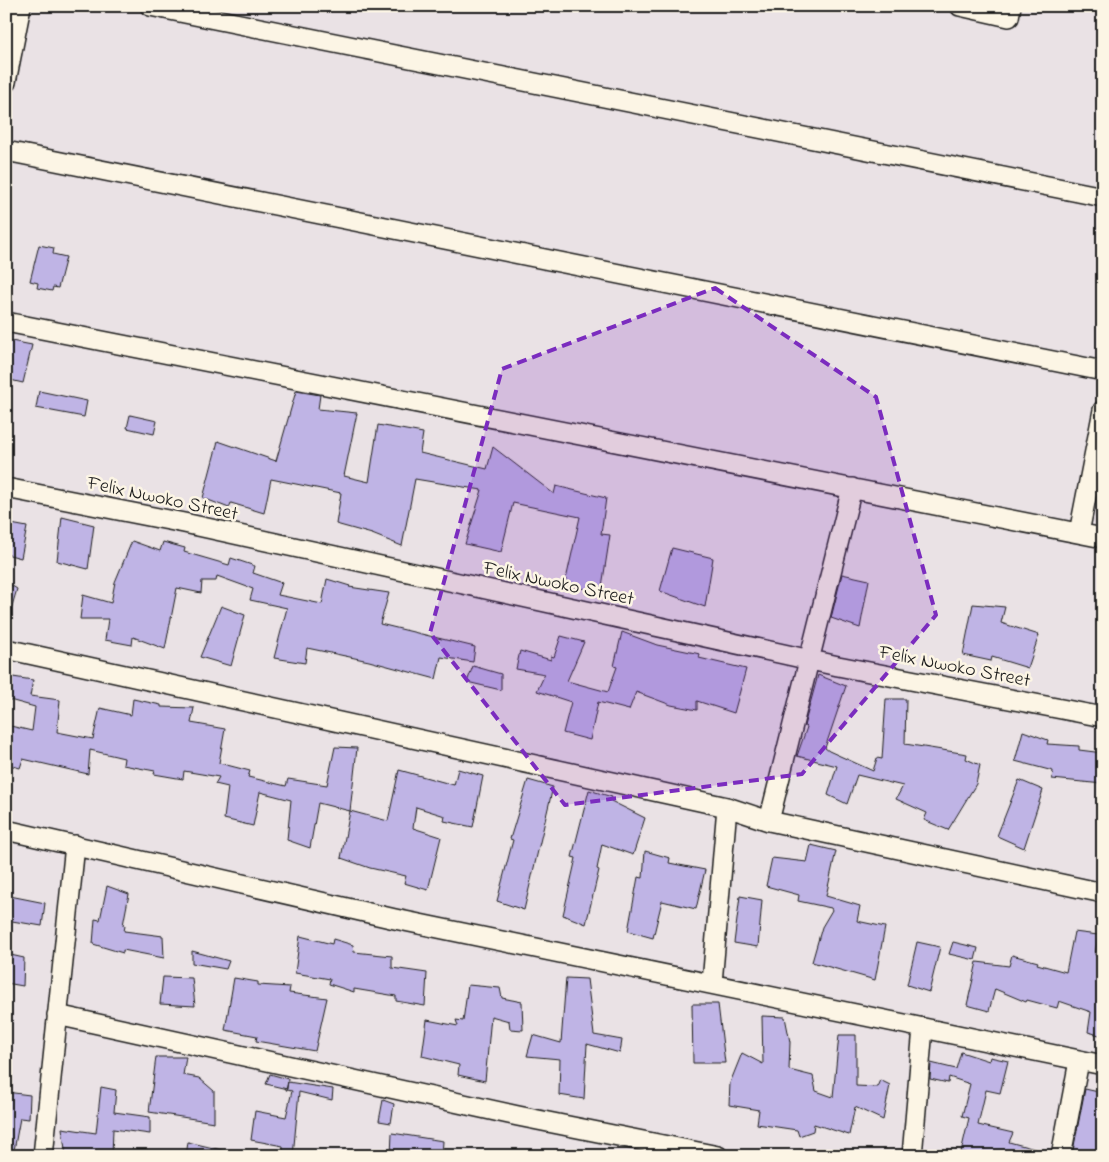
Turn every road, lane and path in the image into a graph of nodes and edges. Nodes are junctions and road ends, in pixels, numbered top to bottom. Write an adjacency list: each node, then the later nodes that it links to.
1 (21, 6): 5 (street)
2 (150, 6): 8 (street)
3 (960, 6): 4 (street)
4 (1011, 6)
5 (9, 52): 6 (street)
6 (6, 82)
7 (6, 151): 10 (street)
8 (1103, 198)
9 (6, 322): 13 (street)
10 (1103, 371)
11 (1103, 410): 14 (street)
12 (6, 488): 17 (street, Felix Nwoko Street)
13 (852, 488): 14 (street); 17 (street)
14 (1079, 533): 15 (street)
15 (1103, 538)
16 (6, 649): 19 (street)
17 (809, 658): 18 (street, Felix Nwoko Street); 20 (street)
18 (1103, 717)
19 (727, 807): 20 (street); 24 (street)
20 (769, 821): 23 (street)
21 (6, 830): 22 (street)
22 (75, 845): 24 (street); 25 (street)
23 (1103, 893)
24 (712, 983): 26 (street)
25 (57, 1015): 29 (street); 30 (street)
26 (923, 1028): 27 (street); 31 (street)
27 (1080, 1061): 28 (street); 32 (street)
28 (1103, 1066)
29 (43, 1156)
30 (718, 1156)
31 (912, 1156)
32 (1062, 1156)

